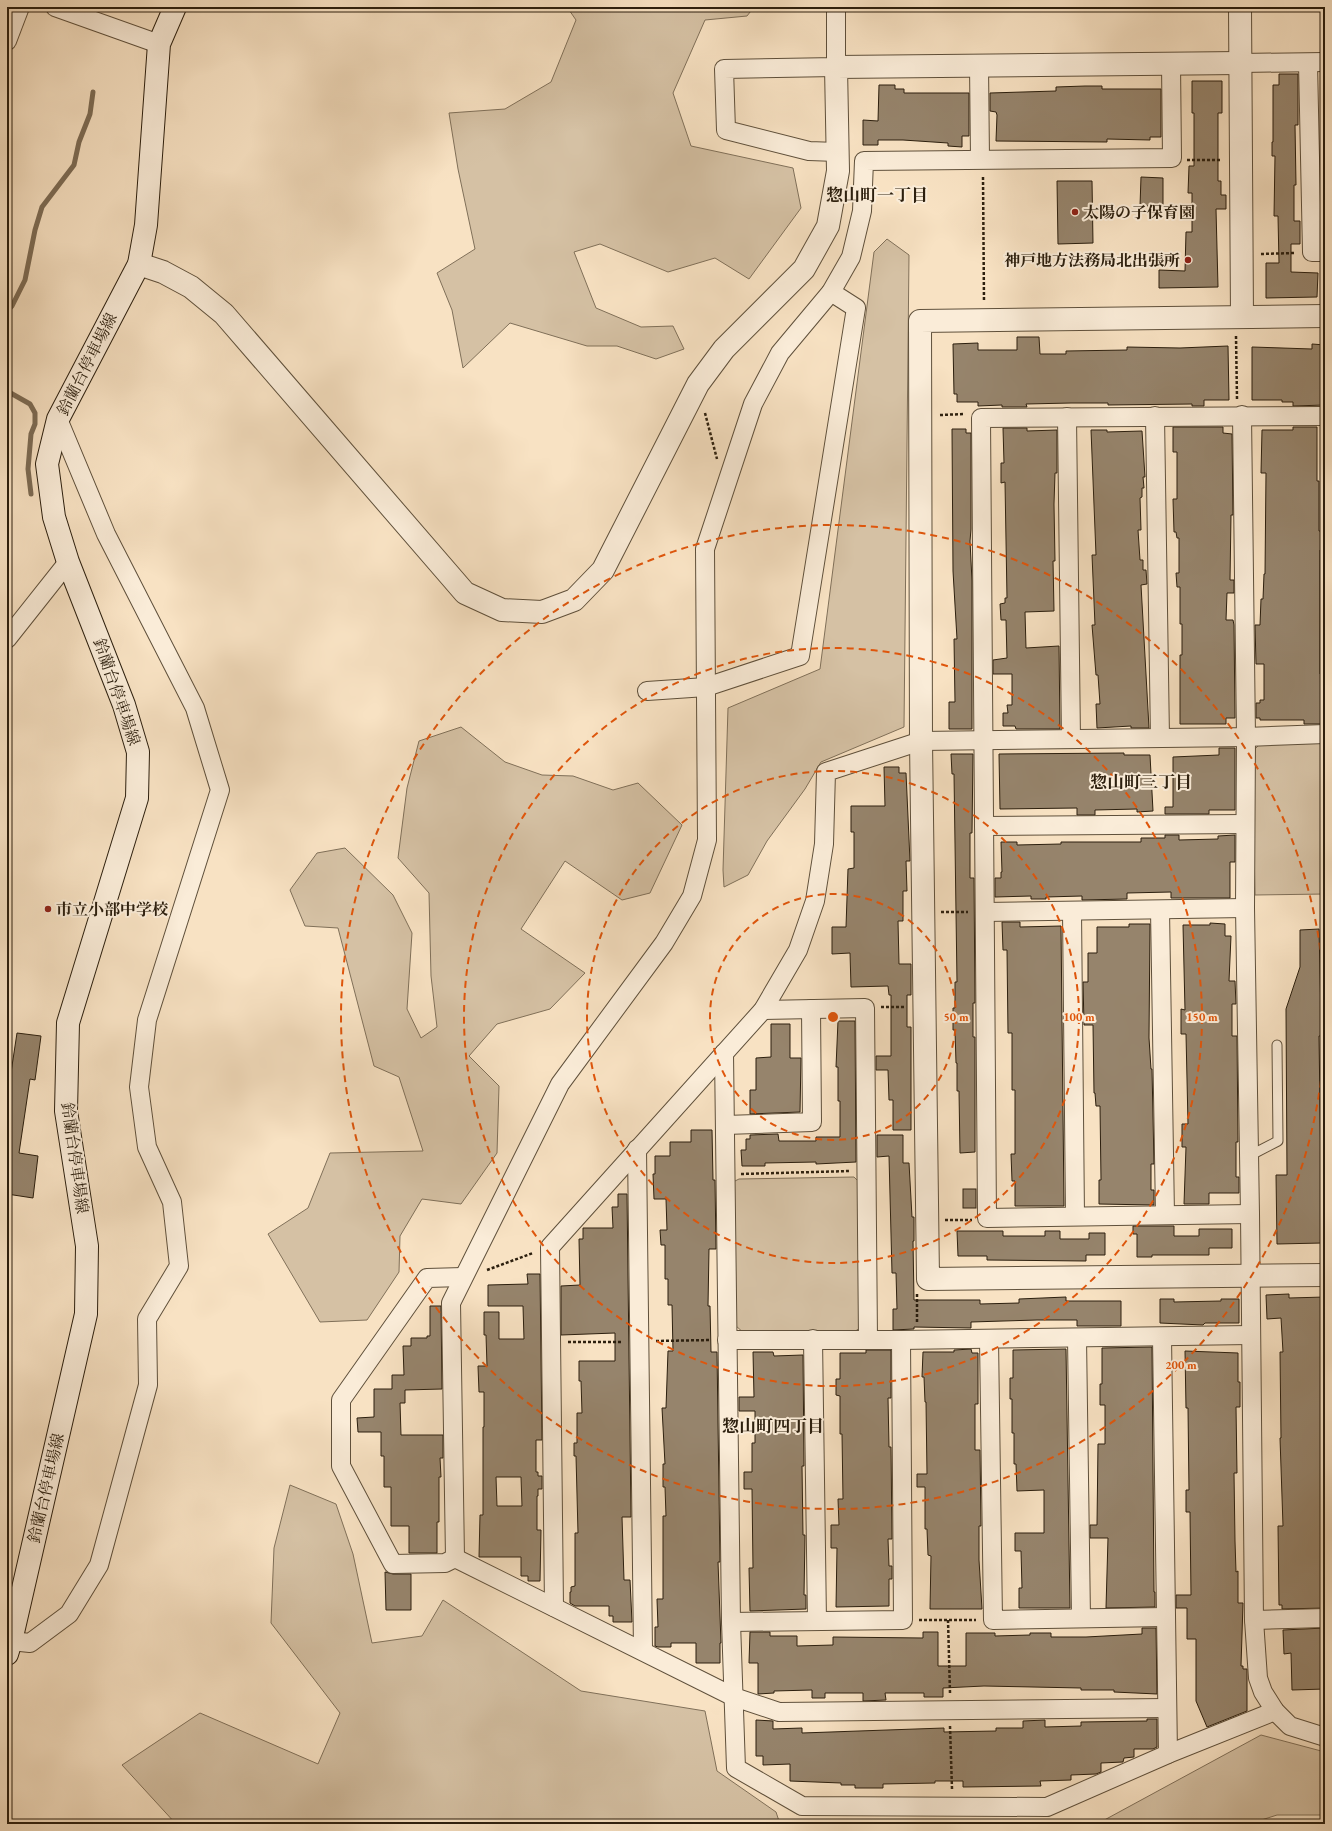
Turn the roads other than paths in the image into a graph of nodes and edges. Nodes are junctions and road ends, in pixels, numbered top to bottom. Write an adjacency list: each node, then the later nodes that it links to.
1 (20, 7): 6 (street)
2 (55, 7): 7 (street)
3 (175, 7): 7 (street, 鈴蘭台停車場線)
4 (836, 7): 12 (street)
5 (1240, 7): 10 (street)
6 (7, 41)
7 (159, 44): 17 (street, 鈴蘭台停車場線)
8 (1316, 62): 10 (street); 14 (street)
9 (1171, 63): 10 (street); 11 (street); 15 (street)
10 (1240, 63): 20 (street)
11 (979, 65): 12 (street); 15 (street)
12 (836, 67): 13 (street); 13 (street)
13 (838, 152): 17 (street)
14 (1317, 158): 16 (street)
15 (980, 159): 18 (street)
16 (1318, 252)
17 (139, 264): 25 (street, 鈴蘭台停車場線)
18 (831, 292): 28 (street); 28 (street)
19 (1325, 316): 20 (street)
20 (1242, 317): 34 (street)
21 (1242, 415): 22 (street); 23 (street); 31 (street)
22 (1155, 416): 24 (street); 32 (street)
23 (1325, 416)
24 (1067, 417): 33 (street); 35 (street)
25 (58, 419): 26 (street, 鈴蘭台停車場線); 71 (street)
26 (68, 562): 27 (street); 71 (street, 鈴蘭台停車場線)
27 (7, 639)
28 (706, 688): 29 (street); 53 (street)
29 (647, 691)
30 (1325, 734): 31 (street)
31 (1246, 737): 32 (street); 36 (street)
32 (1160, 738): 33 (street)
33 (1071, 739): 35 (street)
34 (922, 741): 35 (street); 43 (street); 54 (street)
35 (984, 741): 37 (street)
36 (1245, 824): 37 (street); 38 (street)
37 (984, 826): 41 (street)
38 (1245, 908): 39 (street); 48 (street)
39 (1160, 910): 40 (street); 50 (street)
40 (1072, 911): 41 (street); 51 (street)
41 (985, 912): 51 (street)
42 (811, 1009): 43 (street); 46 (street); 58 (street)
43 (763, 1010): 45 (street)
44 (1277, 1046): 48 (lane)
45 (724, 1053): 46 (street); 47 (street)
46 (725, 1125): 60 (street)
47 (637, 1149): 64 (street); 72 (street)
48 (1249, 1156): 49 (street)
49 (1250, 1214): 50 (street); 54 (street)
50 (1165, 1215): 51 (street)
51 (1075, 1216)
52 (1325, 1276): 54 (street)
53 (463, 1277): 63 (street); 63 (street)
54 (1251, 1277): 55 (street)
55 (1251, 1335): 56 (street); 68 (street)
56 (1162, 1337): 57 (street); 65 (street)
57 (1078, 1338): 59 (street); 66 (street)
58 (868, 1339): 61 (street); 62 (street)
59 (989, 1339): 62 (street); 66 (street)
60 (727, 1340): 61 (street); 70 (street)
61 (813, 1340): 69 (street)
62 (909, 1340): 69 (street)
63 (455, 1558): 64 (street)
64 (554, 1607): 72 (street)
65 (1165, 1616): 66 (street); 74 (street)
66 (1081, 1618)
67 (1325, 1618): 68 (street)
68 (1254, 1620): 75 (street)
69 (818, 1621): 70 (street)
70 (731, 1622): 73 (street)
71 (9, 1647)
72 (643, 1650): 73 (street)
73 (734, 1697): 74 (street); 77 (street)
74 (1167, 1708): 77 (street)
75 (1275, 1711): 76 (street); 77 (street)
76 (1325, 1737)
77 (1168, 1754)

